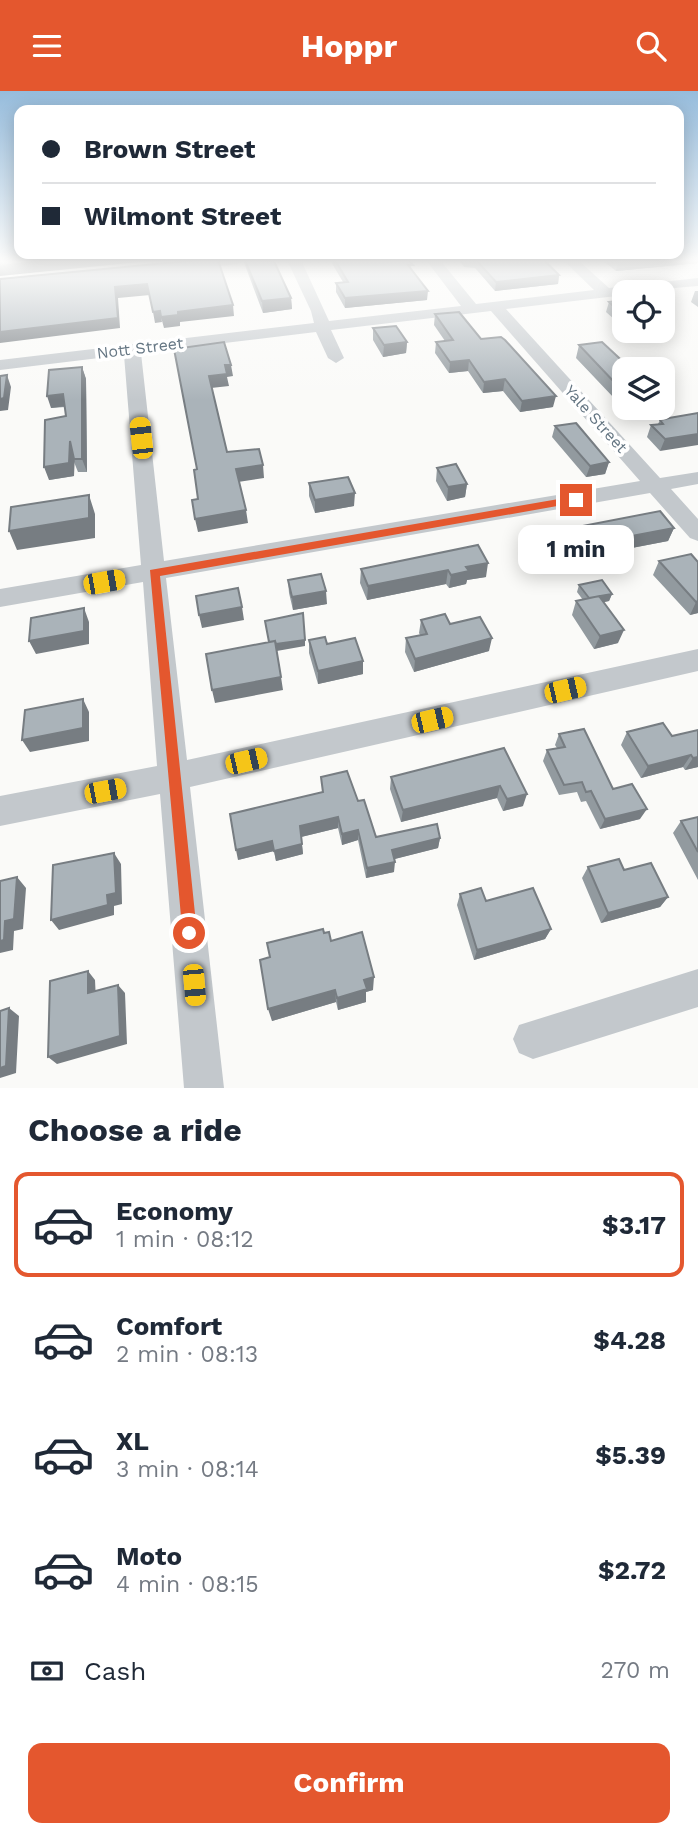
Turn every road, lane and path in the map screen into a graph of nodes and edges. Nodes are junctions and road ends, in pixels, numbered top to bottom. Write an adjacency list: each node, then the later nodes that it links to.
1 (315, 307): 5 (street)
2 (482, 307): 4 (street, Nott Street)
3 (495, 307): 10 (street, Yale Street)
4 (471, 308): 5 (street, Nott Street)
5 (324, 326): 6 (street, Nott Street); 7 (street)
6 (132, 349): 8 (street, Nott Street); 12 (street)
7 (336, 358)
8 (0, 365)
9 (698, 478): 10 (street)
10 (655, 486): 11 (street, Yale Street); 12 (street)
11 (698, 533)
12 (154, 573): 13 (street); 15 (street)
13 (0, 598)
14 (698, 660): 15 (street)
15 (174, 778): 16 (street); 19 (street)
16 (0, 811)
17 (698, 988): 18 (street)
18 (533, 1039)
19 (204, 1088)

